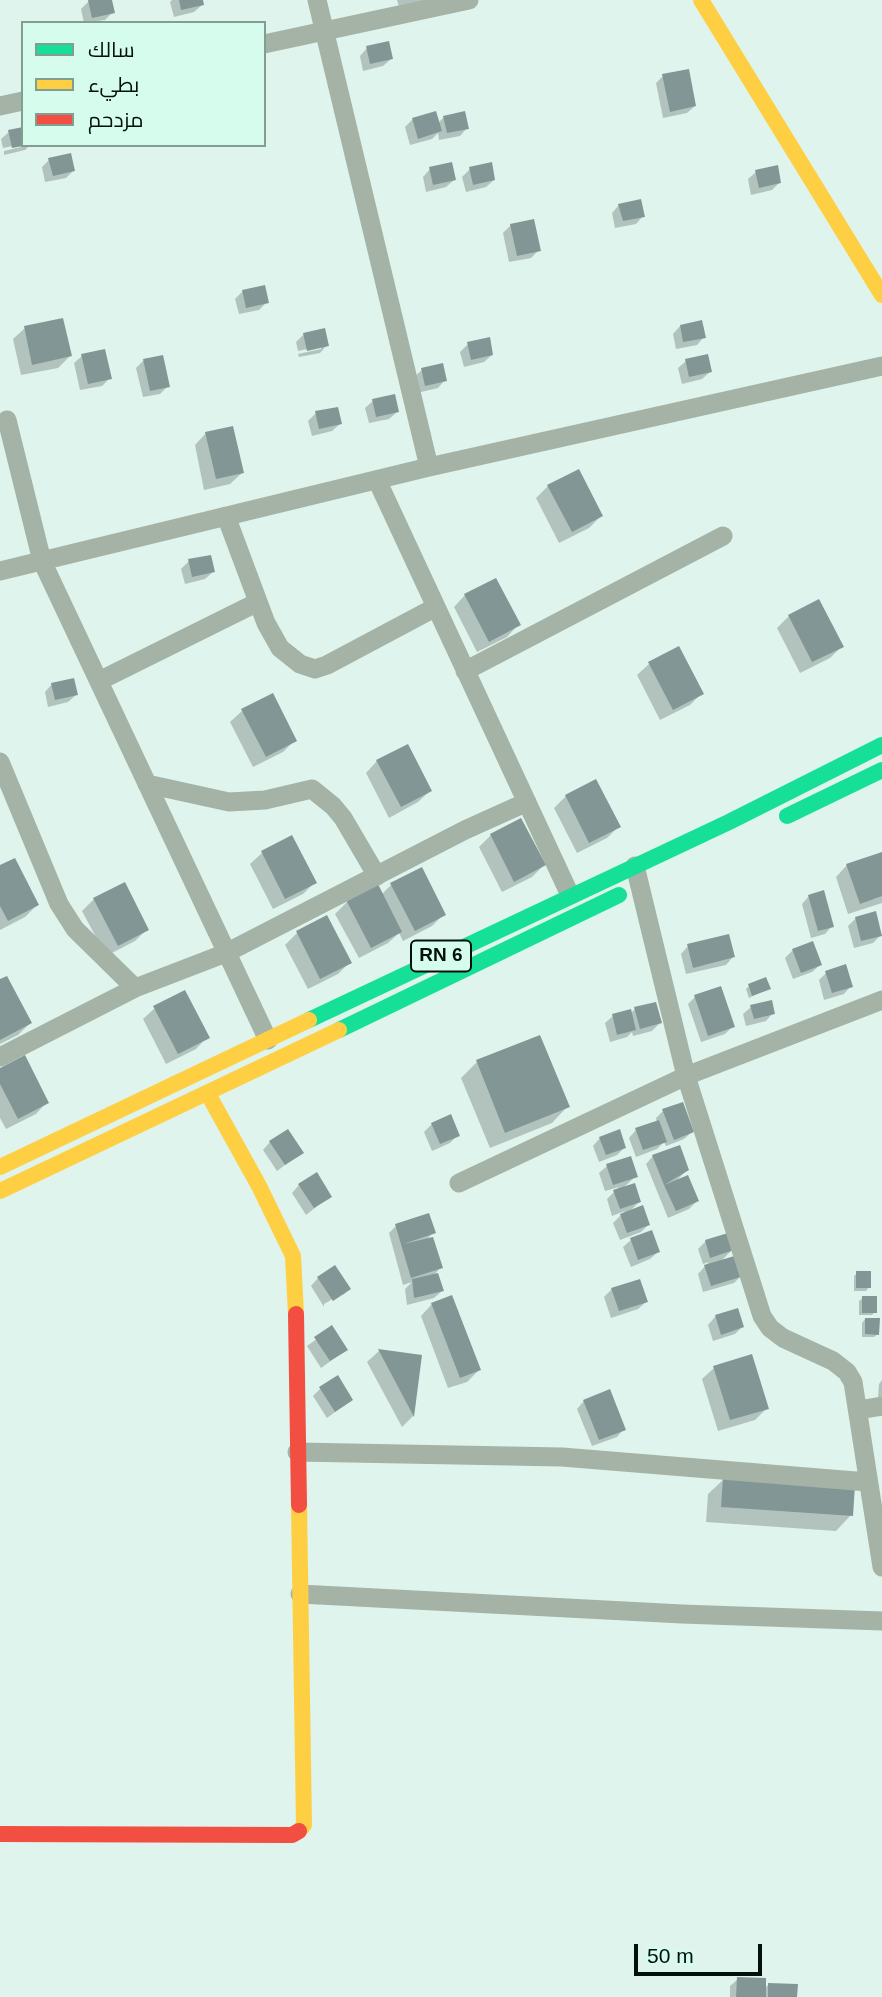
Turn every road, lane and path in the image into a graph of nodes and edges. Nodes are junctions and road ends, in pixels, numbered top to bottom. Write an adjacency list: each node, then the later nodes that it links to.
1 (317, 0): 4 (street)
2 (469, 0): 4 (street)
3 (701, 0): 8 (main road)
4 (324, 29): 5 (street); 11 (street)
5 (266, 44)
6 (21, 101): 7 (street)
7 (0, 106)
8 (882, 295)
9 (882, 366): 11 (street)
10 (7, 420): 15 (street)
11 (429, 467): 12 (street)
12 (377, 480): 13 (street); 18 (street)
13 (226, 516): 15 (street); 17 (street)
14 (723, 536): 19 (street)
15 (42, 561): 16 (street); 20 (street)
16 (0, 571)
17 (258, 602): 18 (street); 20 (street)
18 (436, 607): 19 (street)
19 (466, 671): 25 (street)
20 (99, 681): 24 (street)
21 (882, 746): 28 (main road, RN 6)
22 (0, 762): 31 (street)
23 (882, 770): 26 (main road)
24 (147, 784): 27 (street); 30 (street)
25 (527, 802): 27 (street); 29 (street)
26 (767, 826)
27 (377, 876): 30 (street)
28 (643, 877): 29 (main road, RN 6); 35 (street); 36 (main road, RN 6)
29 (570, 895): 33 (main road, RN 6)
30 (226, 953): 31 (street); 33 (street)
31 (135, 988): 34 (street)
32 (882, 1000): 35 (street)
33 (268, 1040): 37 (main road, RN 6)
34 (0, 1057)
35 (686, 1076): 38 (street); 41 (street)
36 (208, 1094): 39 (main road, RN 6); 42 (main road)
37 (0, 1167)
38 (459, 1183)
39 (0, 1191)
40 (882, 1406): 41 (street)
41 (858, 1410): 43 (street)
42 (297, 1452): 43 (street); 45 (main road)
43 (868, 1482): 44 (street)
44 (882, 1567)
45 (300, 1594): 46 (street); 47 (main road)
46 (882, 1621)
47 (0, 1835)

